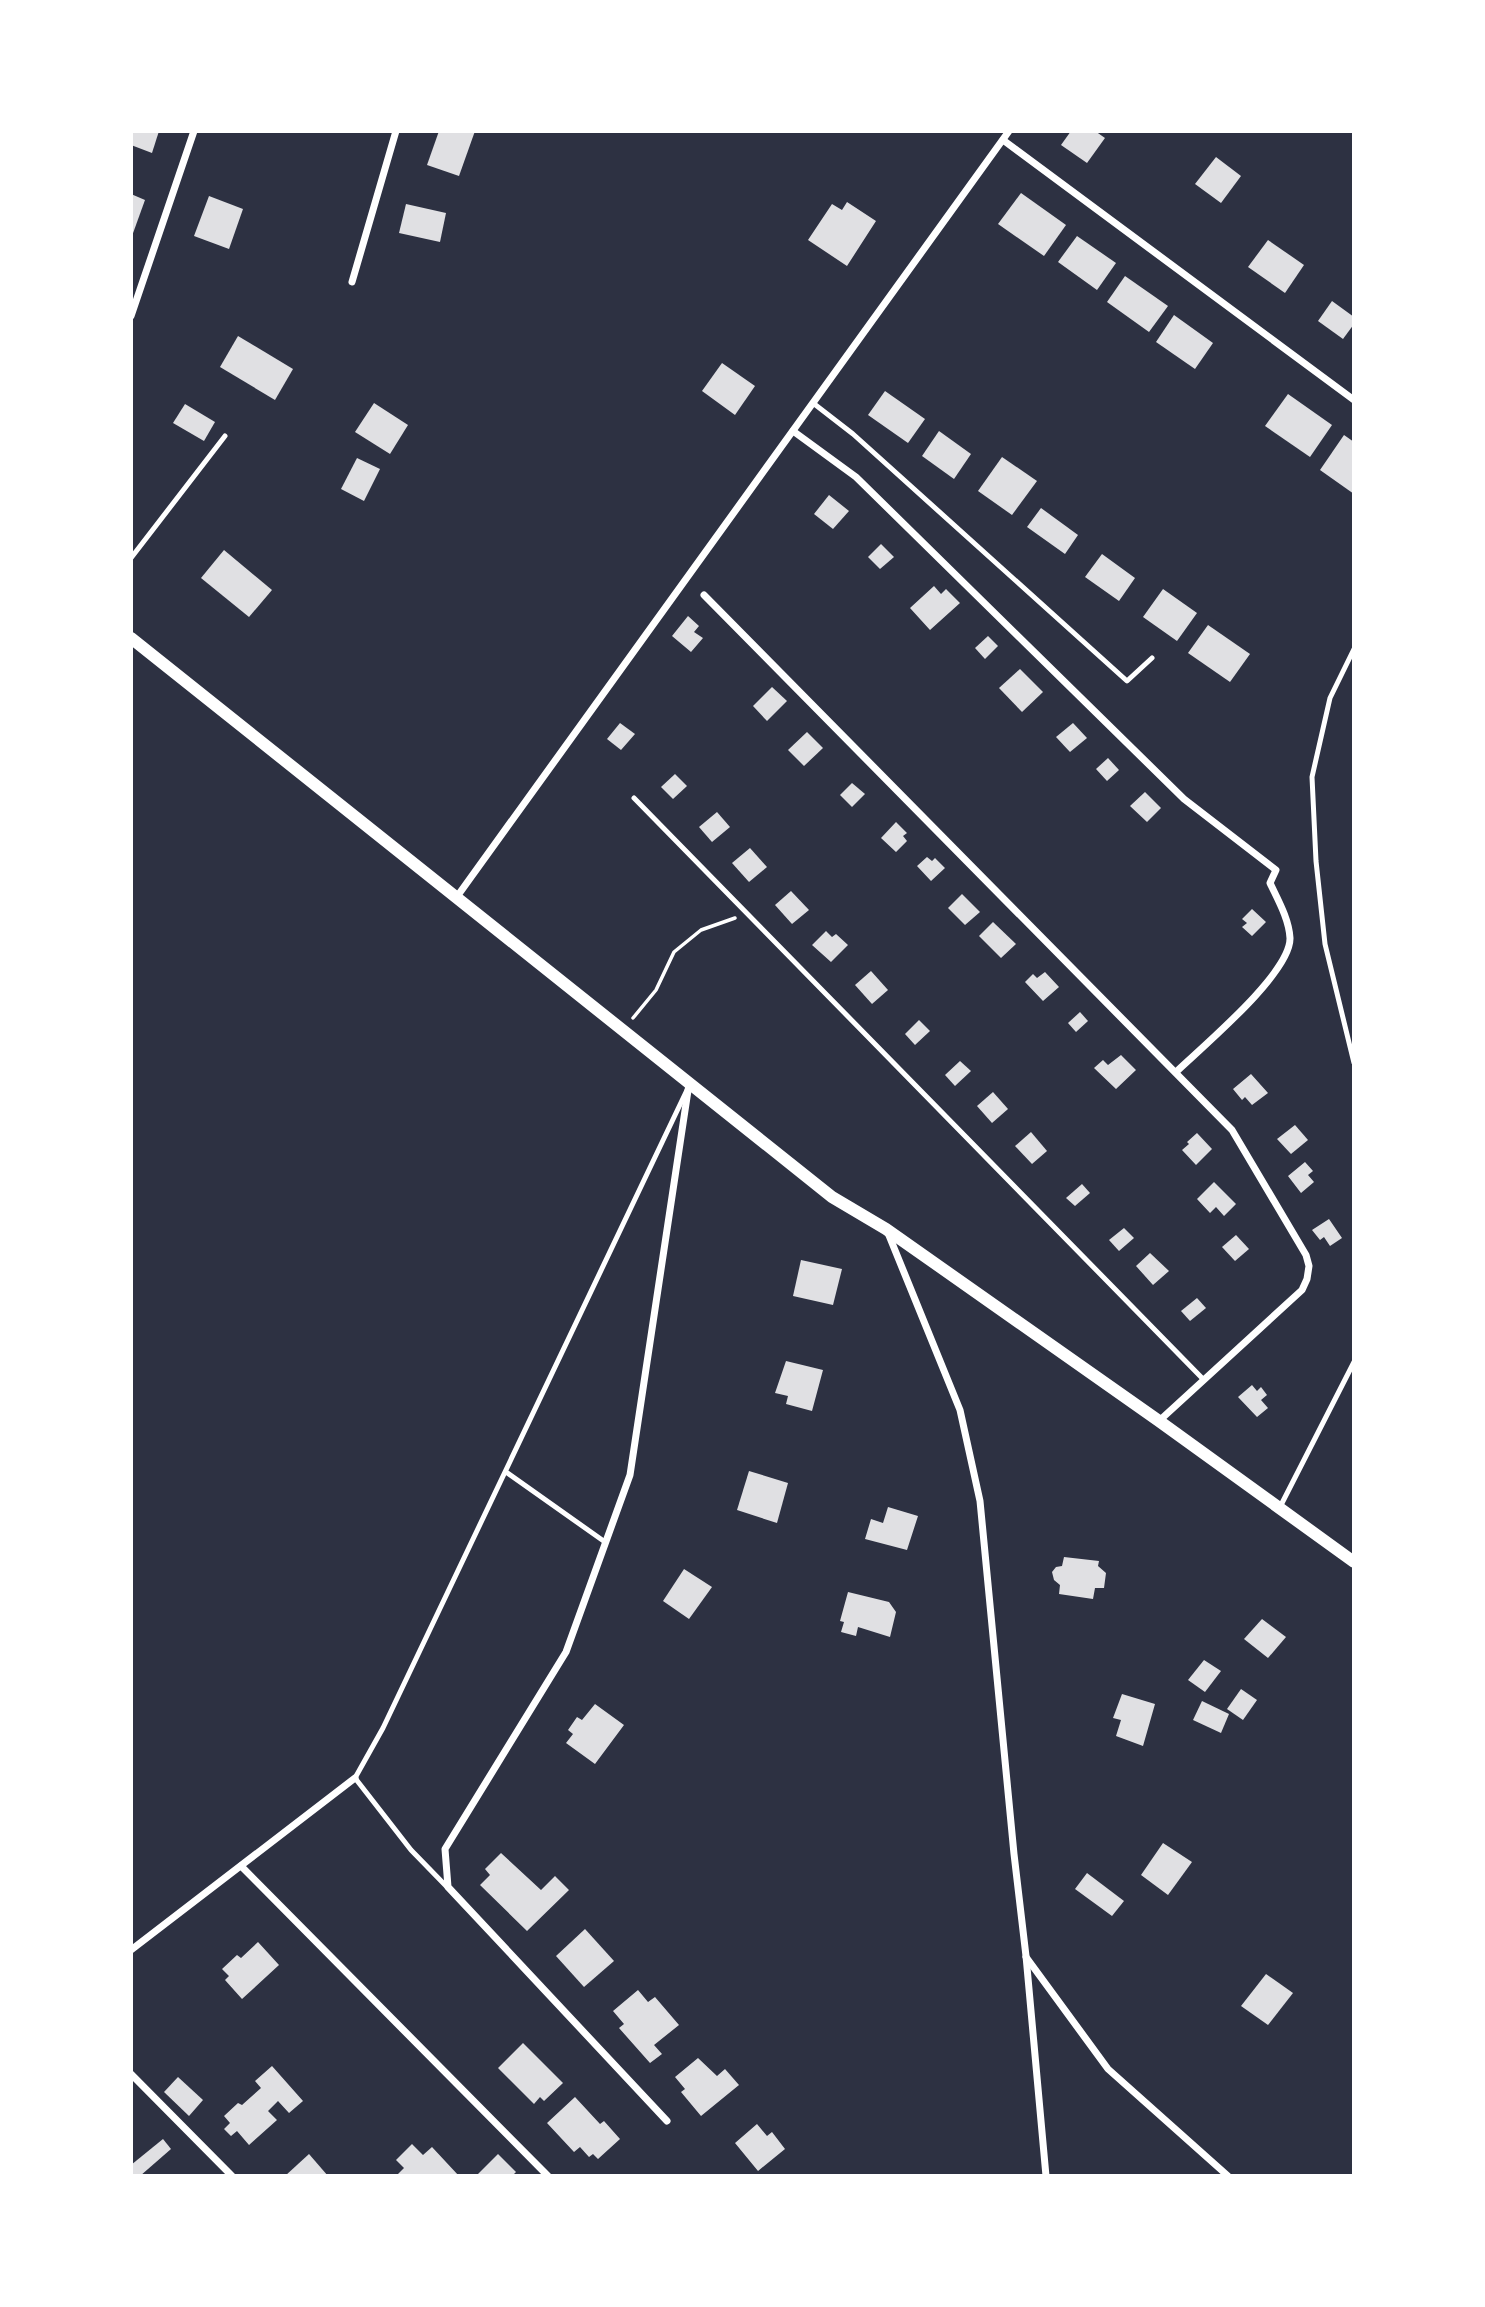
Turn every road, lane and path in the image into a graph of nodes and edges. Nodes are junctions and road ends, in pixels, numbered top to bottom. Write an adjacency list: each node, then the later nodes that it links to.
1 (194, 131): 6 (street)
2 (396, 131): 5 (street)
3 (1009, 131): 4 (street)
4 (1003, 140): 7 (street); 8 (street)
5 (352, 282)
6 (131, 316)
7 (1354, 400)
8 (813, 403): 9 (street); 15 (lane)
9 (793, 431): 17 (street); 21 (street)
10 (225, 436): 11 (lane)
11 (131, 558)
12 (704, 595): 21 (street)
13 (131, 638): 17 (street)
14 (1354, 649): 20 (lane)
15 (1152, 658)
16 (634, 798): 18 (lane)
17 (456, 898): 22 (street)
18 (747, 915): 19 (path); 25 (lane)
19 (633, 1018)
20 (1354, 1063)
21 (1176, 1072): 25 (street)
22 (689, 1083): 23 (street); 27 (lane); 29 (street)
23 (886, 1229): 26 (street); 35 (street)
24 (1354, 1362): 28 (lane)
25 (1203, 1379): 26 (street)
26 (1159, 1421): 28 (street)
27 (506, 1472): 29 (lane); 31 (lane)
28 (1288, 1512): 30 (street)
29 (606, 1542): 33 (street)
30 (1354, 1562)
31 (355, 1779): 32 (street); 33 (lane)
32 (241, 1866): 34 (street); 39 (street)
33 (448, 1887): 37 (street)
34 (131, 1950)
35 (1026, 1956): 40 (street); 41 (street)
36 (131, 2074): 38 (street)
37 (667, 2122)
38 (232, 2176)
39 (548, 2176)
40 (1046, 2176)
41 (1228, 2176)

